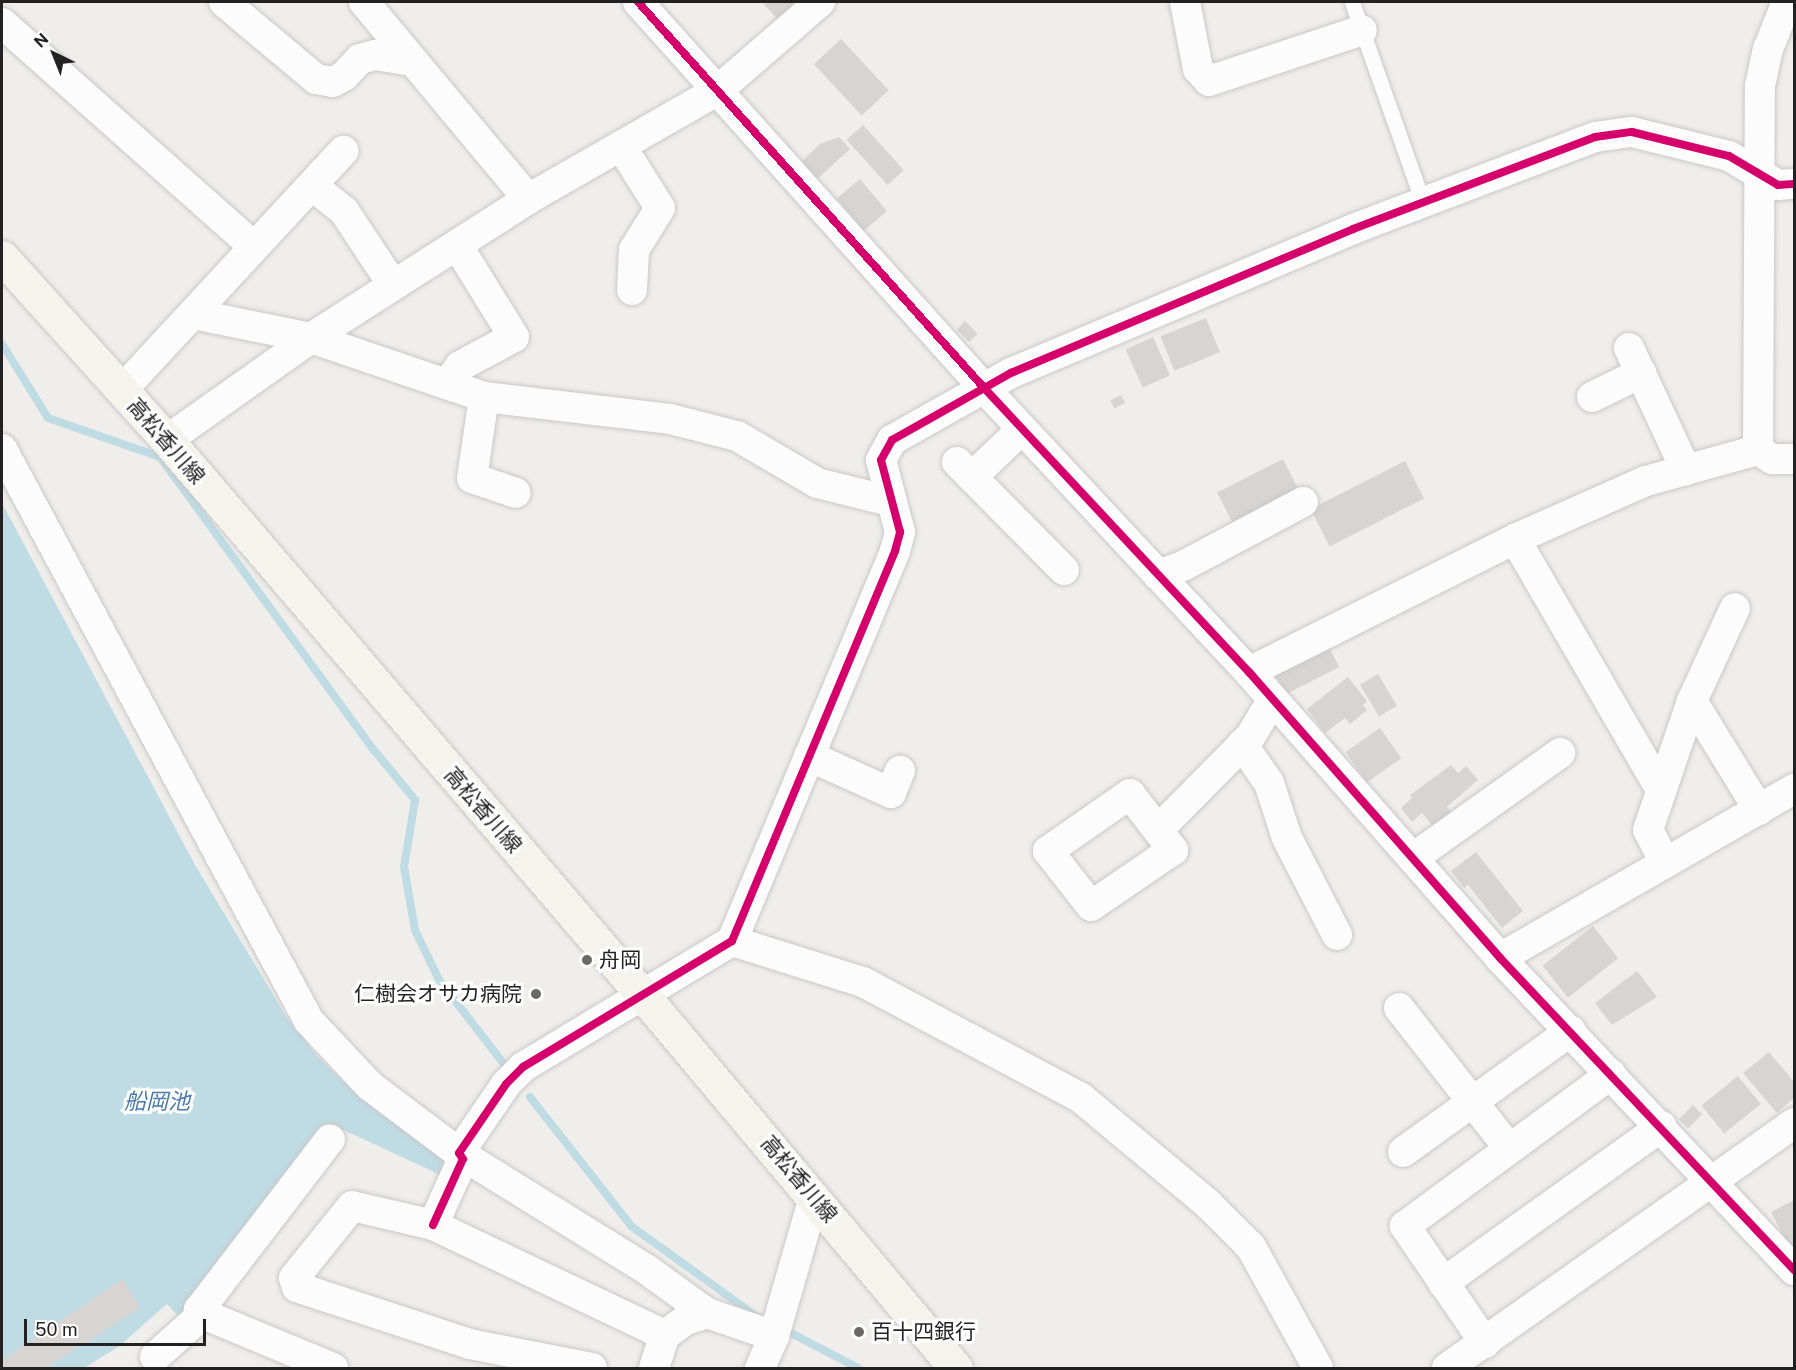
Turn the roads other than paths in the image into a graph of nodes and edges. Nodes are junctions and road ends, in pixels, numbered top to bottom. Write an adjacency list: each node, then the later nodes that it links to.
1 (224, 2): 10 (street)
2 (364, 2): 10 (street)
3 (638, 2): 11 (street)
4 (820, 2): 11 (street)
5 (1185, 2): 9 (street)
6 (1352, 2): 9 (lane)
7 (1787, 2): 14 (street)
8 (2, 23): 20 (street)
9 (1362, 30): 18 (lane)
10 (411, 61): 17 (street)
11 (718, 90): 12 (street); 27 (street)
12 (621, 146): 17 (street); 23 (street)
13 (343, 152): 16 (street)
14 (1759, 173): 15 (street); 18 (street); 34 (street)
15 (1794, 184)
16 (313, 186): 20 (street); 22 (street)
17 (528, 199): 19 (street)
18 (1423, 202): 27 (street)
19 (457, 245): 22 (street); 26 (street)
20 (254, 247): 24 (street)
21 (2, 257): 28 (main road, 高松香川線)
22 (393, 285): 25 (street)
23 (632, 290)
24 (193, 314): 25 (street); 28 (street)
25 (311, 338): 26 (street); 32 (street)
26 (447, 384): 29 (street)
27 (985, 389): 31 (street); 38 (street)
28 (122, 390): 32 (main road, 高松香川線)
29 (484, 397): 37 (street); 38 (street)
30 (1592, 397): 36 (street)
31 (1022, 429): 41 (street); 42 (street)
32 (167, 440): 60 (main road, 高松香川線)
33 (2, 449): 70 (street)
34 (1758, 450): 35 (street); 36 (street)
35 (1794, 459)
36 (1686, 470): 40 (street)
37 (516, 494)
38 (890, 501): 49 (street)
39 (1303, 502): 42 (street)
40 (1515, 540): 44 (street); 52 (street)
41 (1064, 570)
42 (1158, 575): 44 (street)
43 (1735, 608): 46 (street)
44 (1249, 672): 45 (street)
45 (1273, 699): 47 (street); 55 (street)
46 (1692, 701): 52 (street); 53 (street)
47 (1242, 744): 54 (street); 57 (street)
48 (1560, 753): 55 (street)
49 (809, 756): 50 (street); 58 (street)
50 (900, 771)
51 (1794, 789): 53 (street)
52 (1660, 790): 56 (street)
53 (1759, 810): 56 (street)
54 (1158, 830)
55 (1413, 858): 59 (street)
56 (1665, 863): 59 (street)
57 (1337, 935)
58 (732, 941): 60 (street); 87 (street)
59 (1500, 958): 62 (street)
60 (641, 993): 70 (street); 72 (main road, 高松香川線)
61 (1399, 1008): 64 (street)
62 (1571, 1031): 63 (street); 64 (street)
63 (1611, 1074): 66 (street); 68 (street)
64 (1473, 1102): 68 (street); 69 (street)
65 (1794, 1123): 71 (street)
66 (1662, 1126): 71 (street); 75 (street)
67 (330, 1139): 77 (street)
68 (1508, 1147): 75 (street)
69 (1403, 1152)
70 (459, 1153): 73 (street); 76 (street)
71 (1712, 1179): 74 (street); 80 (street)
72 (814, 1197): 79 (street); 86 (main road, 高松香川線)
73 (433, 1225): 78 (street); 83 (street)
74 (1794, 1270)
75 (1443, 1283): 80 (street)
76 (707, 1313): 78 (street); 79 (street)
77 (203, 1314): 81 (street); 82 (street)
78 (664, 1335): 84 (street)
79 (774, 1336): 85 (street)
80 (1485, 1343): 88 (street)
81 (149, 1365)
82 (333, 1368)
83 (592, 1368)
84 (654, 1368)
85 (760, 1368)
86 (956, 1368)
87 (1318, 1368)
88 (1447, 1368)

